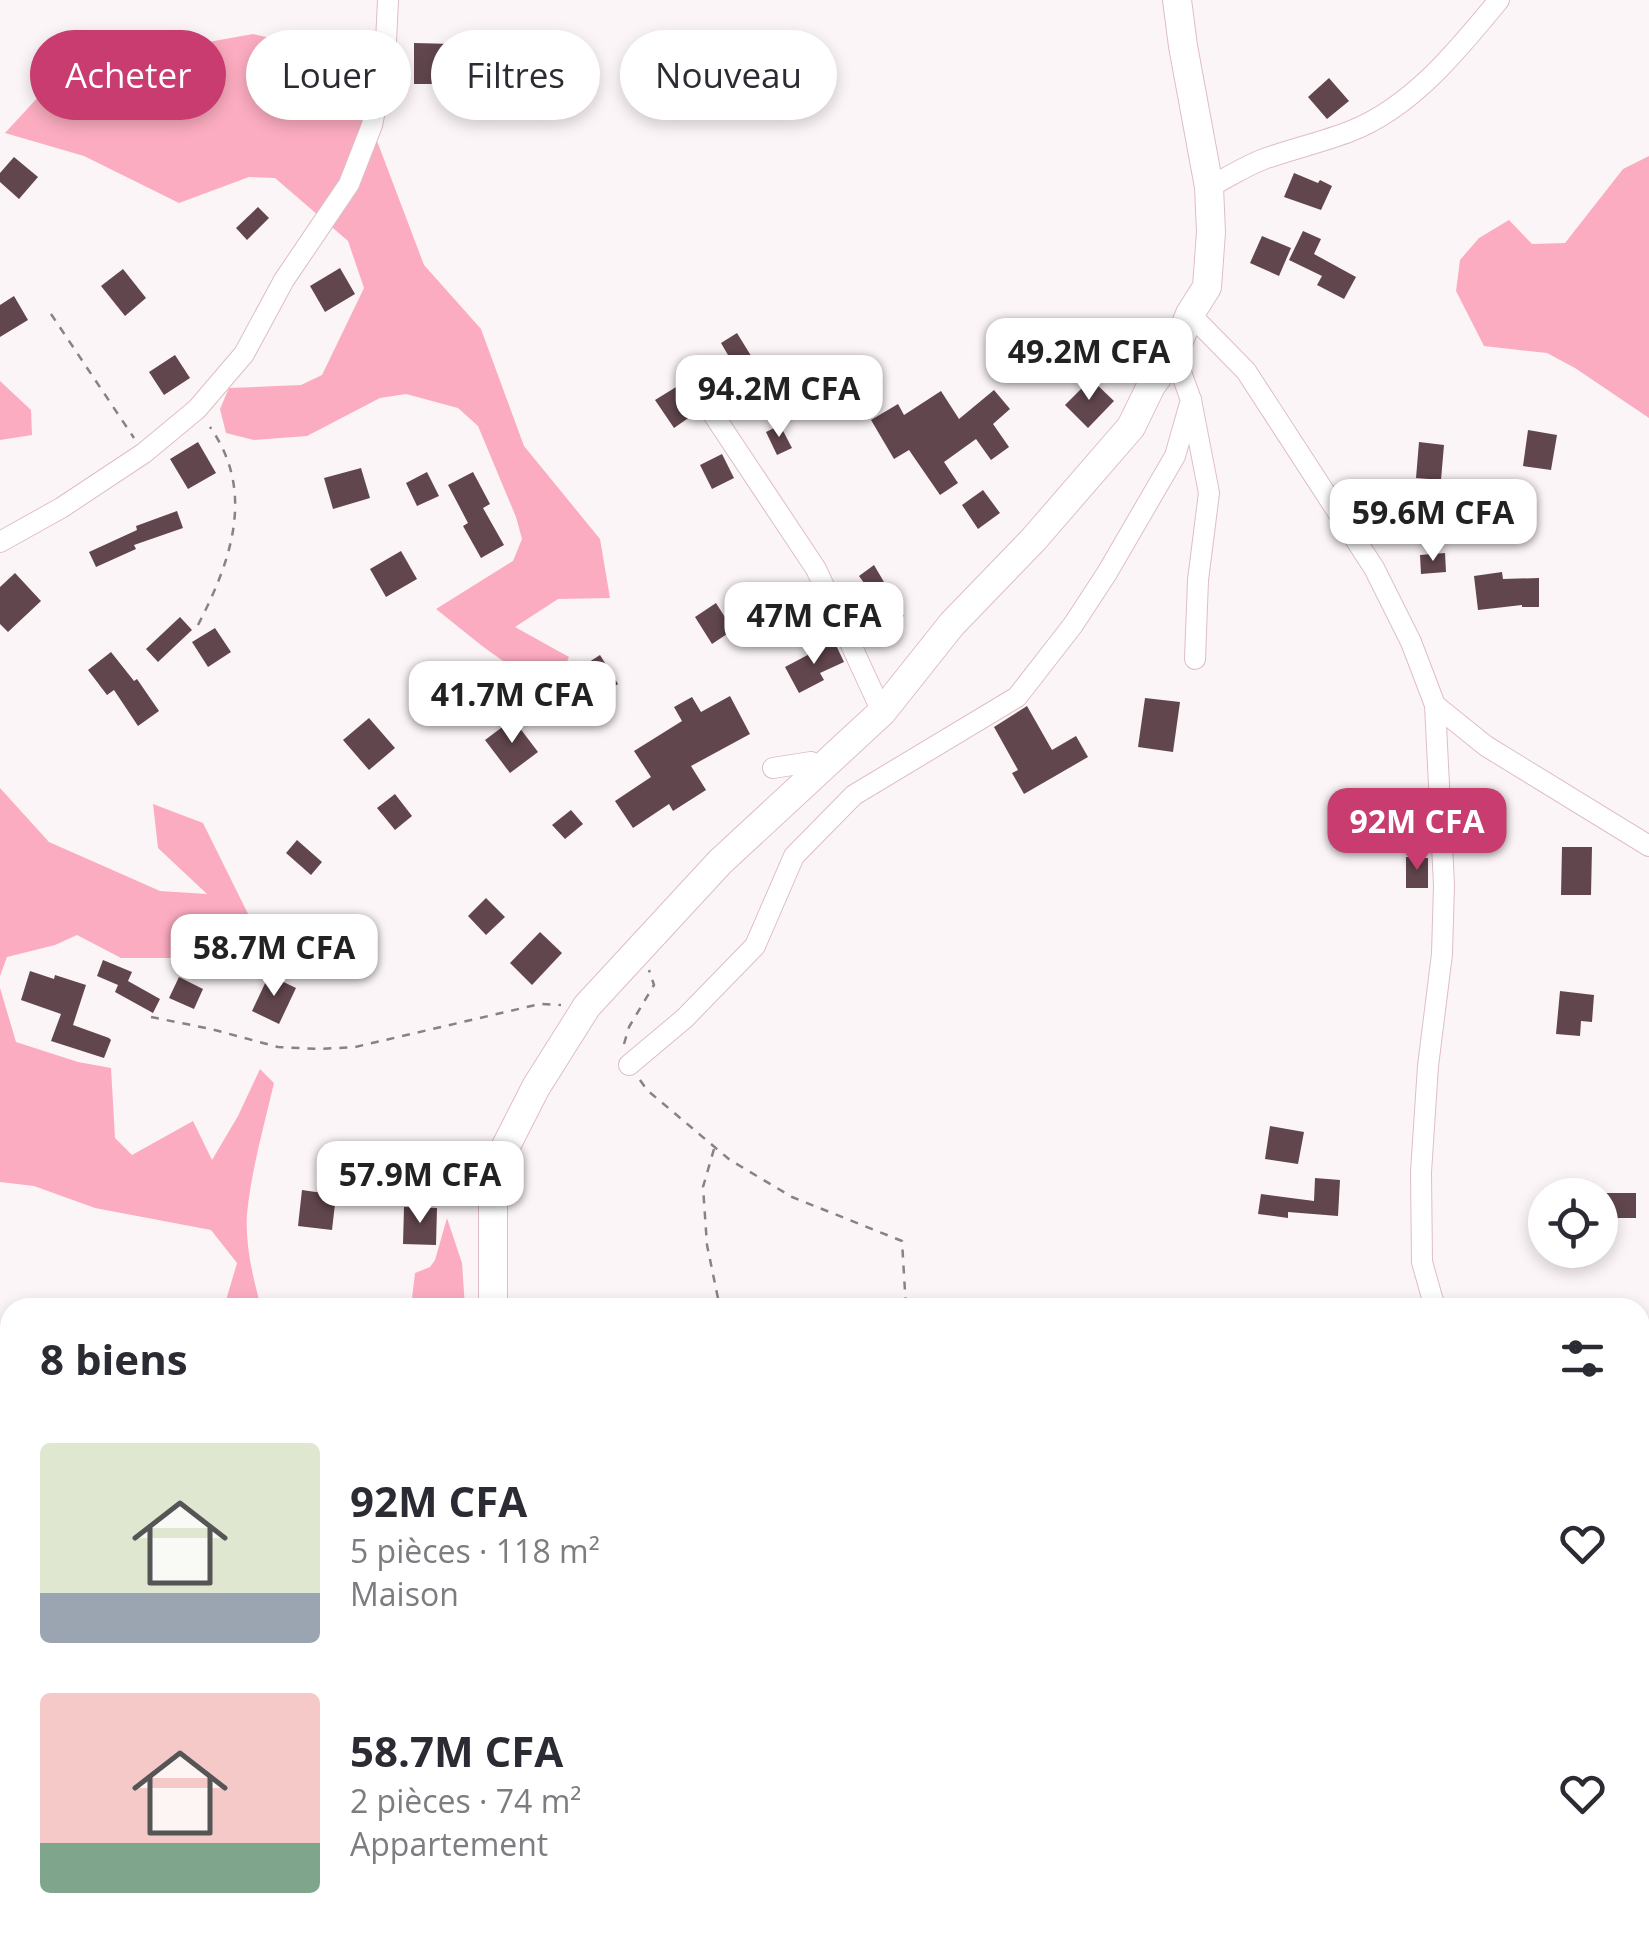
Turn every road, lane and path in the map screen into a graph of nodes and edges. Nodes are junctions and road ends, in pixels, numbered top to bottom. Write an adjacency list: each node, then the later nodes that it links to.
1 (388, 0): 9 (street)
2 (1178, 0): 4 (main road)
3 (1499, 0): 4 (street)
4 (1209, 188): 6 (main road)
5 (51, 314): 11 (path)
6 (1190, 314): 7 (main road); 15 (street)
7 (1174, 353): 8 (street); 16 (main road)
8 (1192, 400): 14 (street); 23 (street)
9 (197, 410): 11 (street); 13 (path)
10 (711, 411): 16 (street)
11 (144, 453): 12 (street)
12 (0, 542)
13 (198, 625)
14 (1196, 659)
15 (1435, 705): 19 (street); 28 (street)
16 (882, 712): 18 (main road)
17 (773, 768): 18 (street)
18 (819, 772): 20 (main road)
19 (1649, 846)
20 (640, 947): 21 (main road); 23 (path)
21 (588, 1006): 22 (path); 25 (main road)
22 (151, 1017)
23 (629, 1065): 24 (path)
24 (714, 1147): 26 (path); 27 (path)
25 (492, 1298)
26 (718, 1298)
27 (905, 1298)
28 (1433, 1298)

